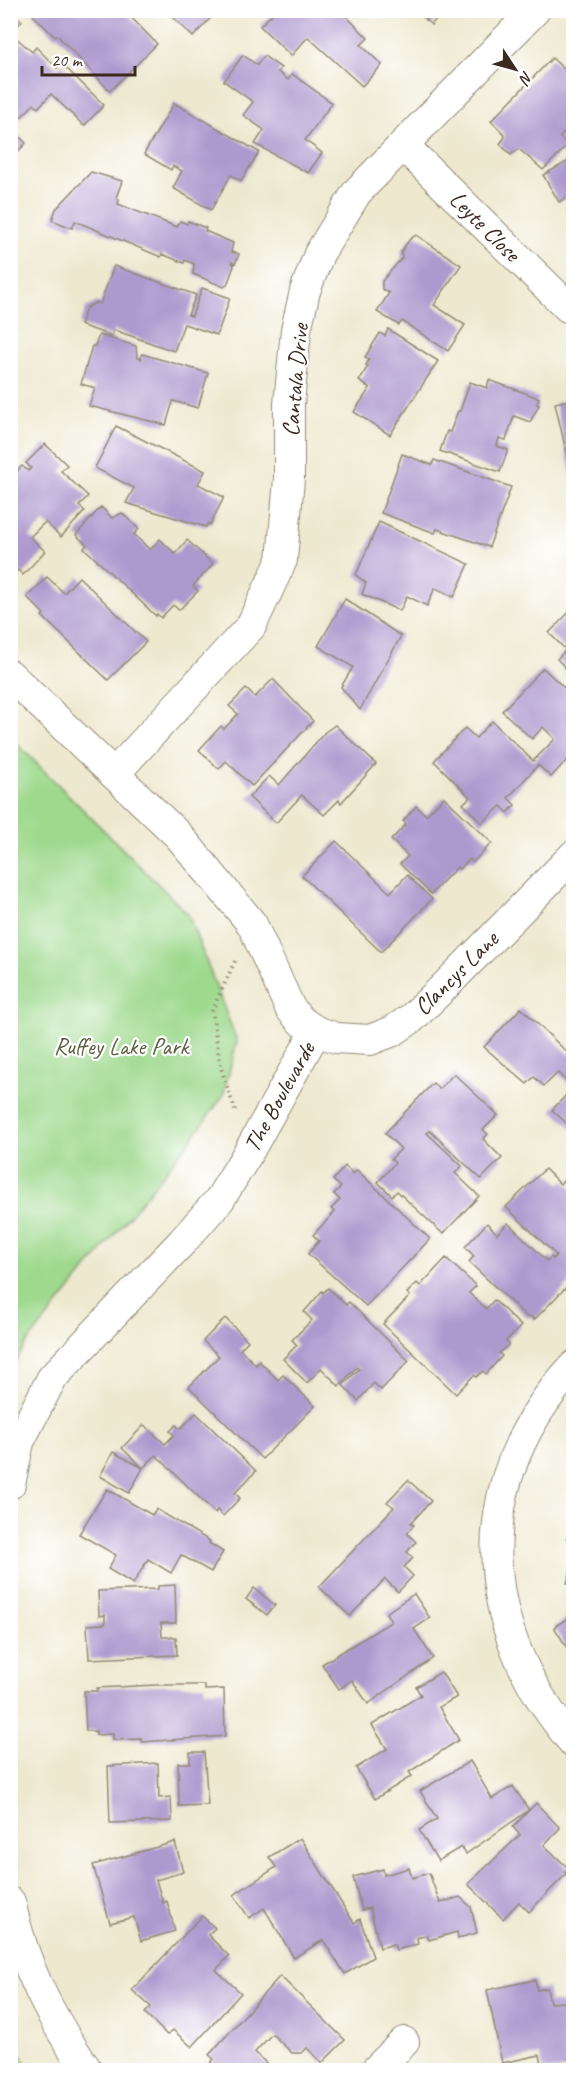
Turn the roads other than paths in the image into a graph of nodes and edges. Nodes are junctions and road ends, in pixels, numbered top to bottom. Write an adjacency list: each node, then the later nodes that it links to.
1 (535, 10): 2 (street, Cantala Drive)
2 (403, 145): 3 (street, Leyte Close); 5 (street, Cantala Drive)
3 (568, 307)
4 (10, 675): 5 (street, The Boulevarde)
5 (114, 774): 7 (street, The Boulevarde)
6 (573, 855): 7 (street, Clancys Lane)
7 (316, 1031): 9 (street, The Boulevarde)
8 (573, 1366): 10 (street)
9 (10, 1484)
10 (573, 1743)
11 (10, 1902): 13 (street)
12 (404, 2042): 14 (street)
13 (87, 2070)
14 (376, 2070)

